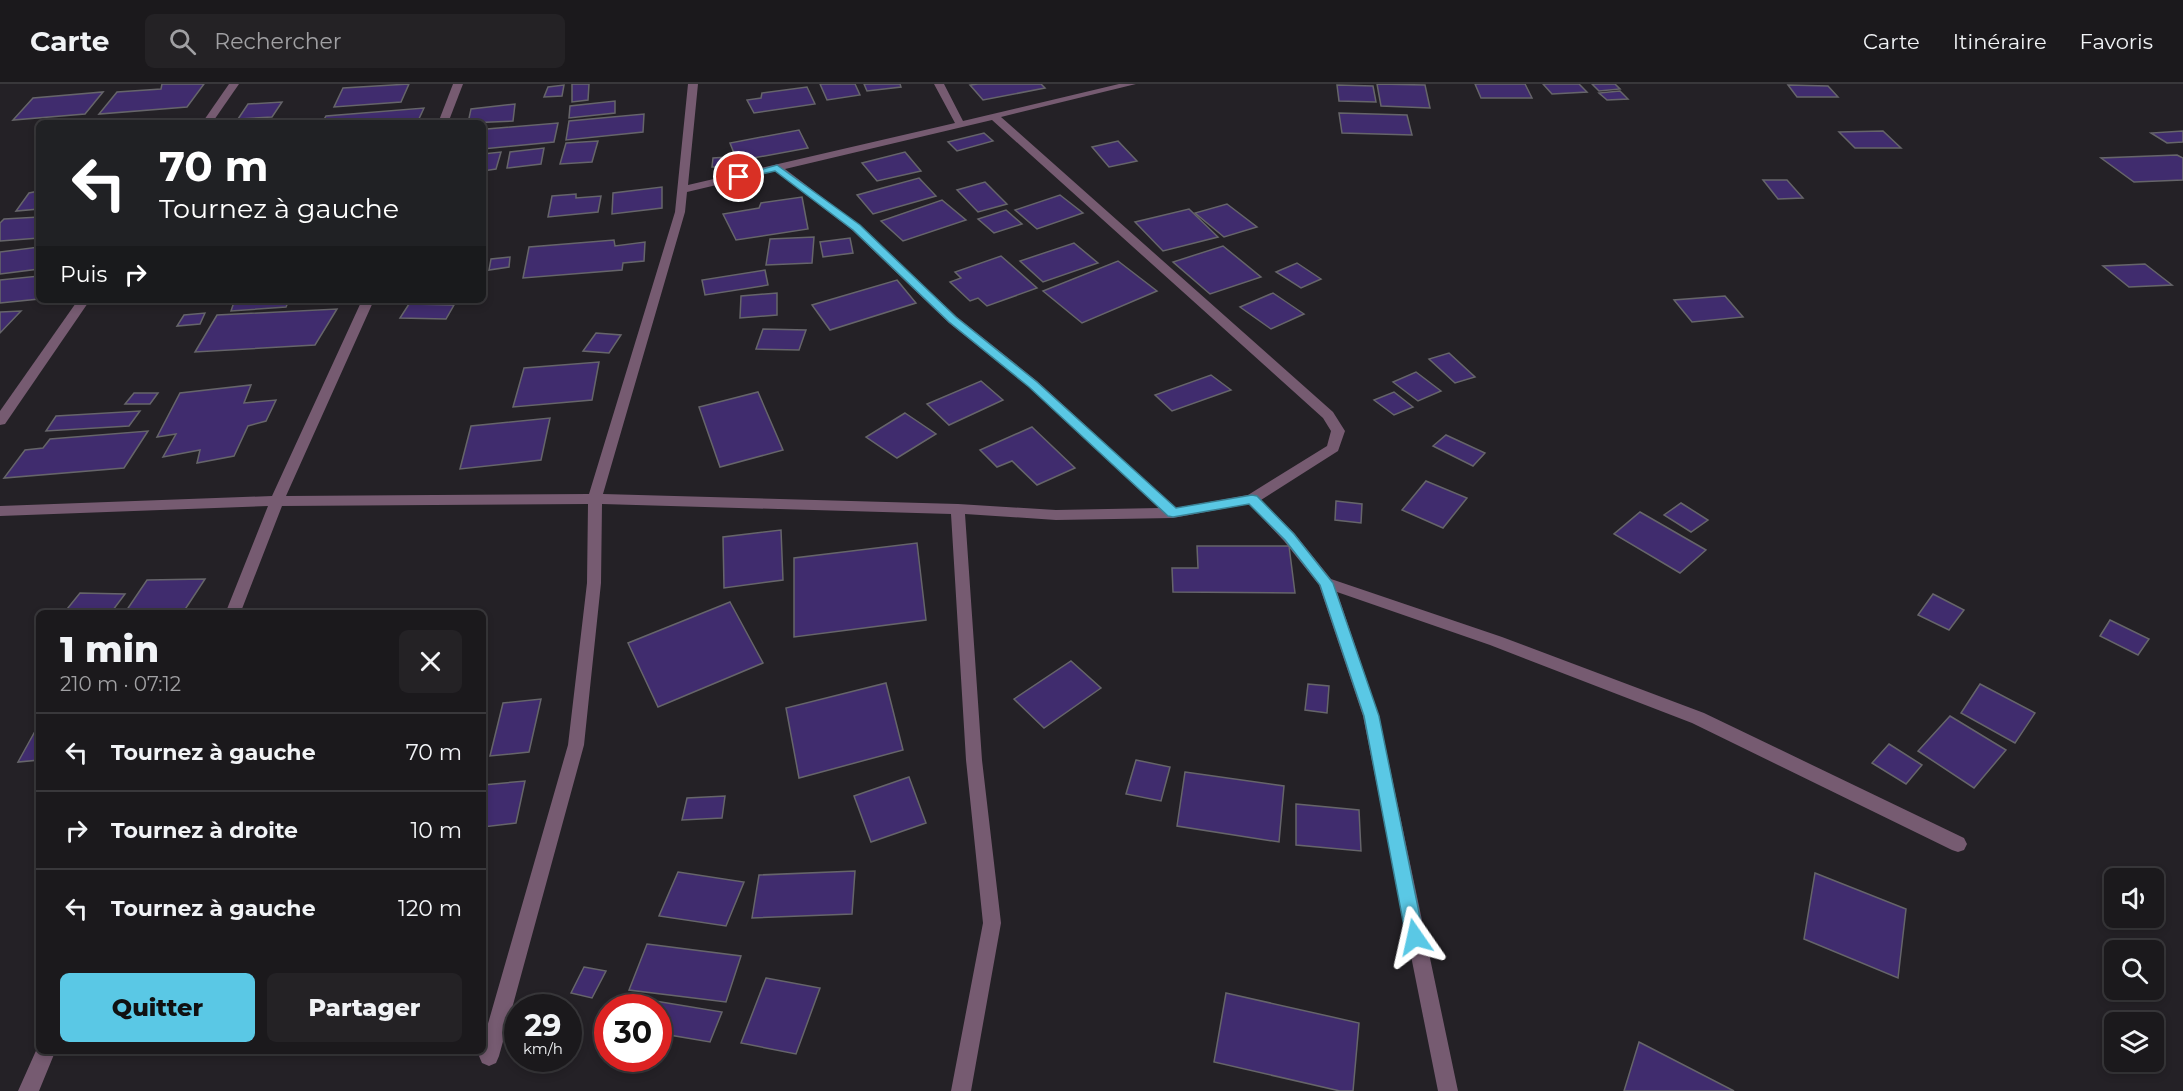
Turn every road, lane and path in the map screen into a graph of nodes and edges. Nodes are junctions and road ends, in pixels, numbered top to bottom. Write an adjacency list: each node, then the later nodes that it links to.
1 (234, 84): 7 (street)
2 (458, 84): 8 (street)
3 (693, 84): 11 (street)
4 (939, 84): 9 (street)
5 (1131, 84): 6 (street)
6 (994, 116): 9 (street); 16 (street)
7 (209, 120)
8 (444, 120)
9 (960, 124): 10 (street)
10 (777, 168): 11 (street); 20 (street)
11 (682, 190): 15 (street)
12 (82, 303): 14 (street)
13 (367, 303): 17 (street)
14 (0, 421)
15 (595, 499): 17 (street); 18 (street); 25 (street)
16 (1252, 499): 20 (street); 21 (street)
17 (277, 501): 19 (street); 22 (street)
18 (958, 509): 20 (street); 27 (street)
19 (0, 511)
20 (1173, 513)
21 (1326, 583): 23 (street); 28 (street)
22 (234, 610)
23 (1958, 844)
24 (44, 1054): 26 (street)
25 (489, 1056)
26 (28, 1091)
27 (961, 1091)
28 (1448, 1091)

